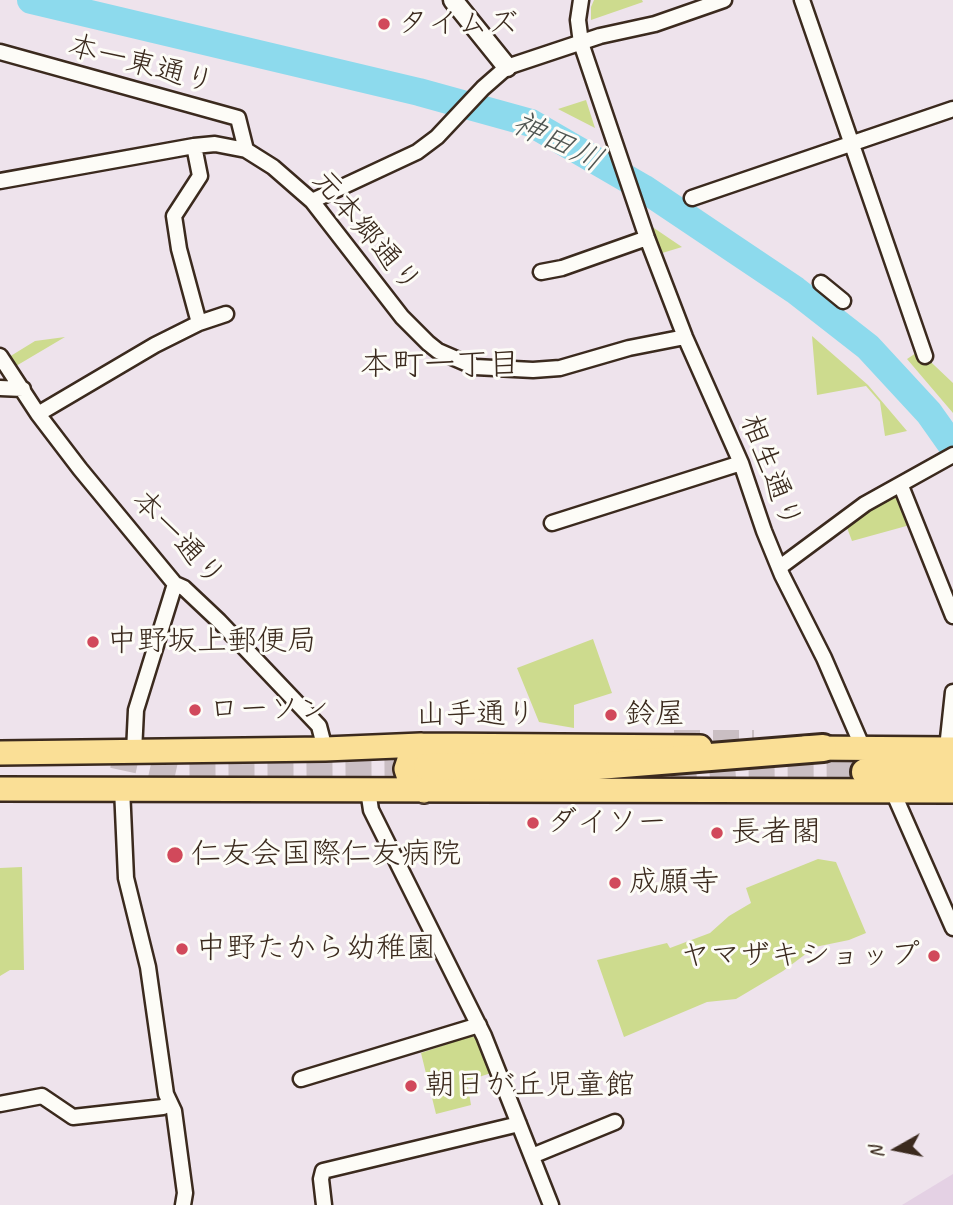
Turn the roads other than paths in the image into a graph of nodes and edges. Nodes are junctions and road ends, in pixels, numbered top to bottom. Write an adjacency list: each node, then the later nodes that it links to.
1 (453, 0): 7 (street)
2 (581, 0): 5 (street)
3 (724, 0): 5 (street)
4 (802, 0): 9 (street)
5 (581, 43): 7 (street); 15 (street, 相生通り)
6 (0, 52): 11 (street, 本一東通り)
7 (507, 68): 14 (street)
8 (953, 109): 9 (street)
9 (852, 143): 13 (street); 23 (street)
10 (194, 146): 11 (street, 元本郷通り); 12 (street, 元本郷通り); 20 (street)
11 (246, 149): 14 (street, 元本郷通り)
12 (0, 181)
13 (692, 198)
14 (312, 201): 21 (street, 元本郷通り)
15 (647, 238): 16 (street); 21 (street, 相生通り)
16 (541, 272)
17 (821, 283): 18 (street)
18 (843, 300)
19 (226, 314): 20 (street)
20 (199, 323): 26 (street)
21 (686, 341): 28 (street, 相生通り)
22 (0, 356): 25 (street, 本一通り)
23 (925, 356)
24 (0, 388): 25 (street)
25 (23, 389): 26 (street, 本一通り)
26 (38, 414): 32 (street, 本一通り)
27 (951, 457): 29 (street)
28 (741, 463): 30 (street); 31 (street, 相生通り)
29 (901, 486): 31 (street); 33 (street)
30 (552, 523)
31 (779, 567): 40 (street, 相生通り)
32 (175, 584): 36 (street, 本一通り); 37 (street)
33 (953, 615)
34 (953, 692): 39 (street)
35 (823, 748): 40 (main road); 41 (highway)
36 (326, 749): 37 (main road, 山手通り); 41 (main road, 山手通り)
37 (134, 752): 38 (main road, 山手通り)
38 (0, 753)
39 (951, 756): 40 (highway)
40 (864, 760)
41 (424, 768): 44 (main road, 山手通り); 46 (main road, 山手通り)
42 (122, 788): 43 (main road, 山手通り); 44 (main road, 山手通り); 50 (street)
43 (0, 789)
44 (368, 790): 48 (street)
45 (953, 791): 46 (main road, 山手通り)
46 (893, 792): 47 (street)
47 (953, 928)
48 (479, 1025): 49 (street); 53 (street)
49 (301, 1079)
50 (169, 1102): 51 (street); 55 (street)
51 (0, 1104)
52 (615, 1122): 54 (street)
53 (519, 1124): 54 (street); 56 (street)
54 (533, 1156): 57 (street)
55 (183, 1205)
56 (324, 1205)
57 (551, 1205)

